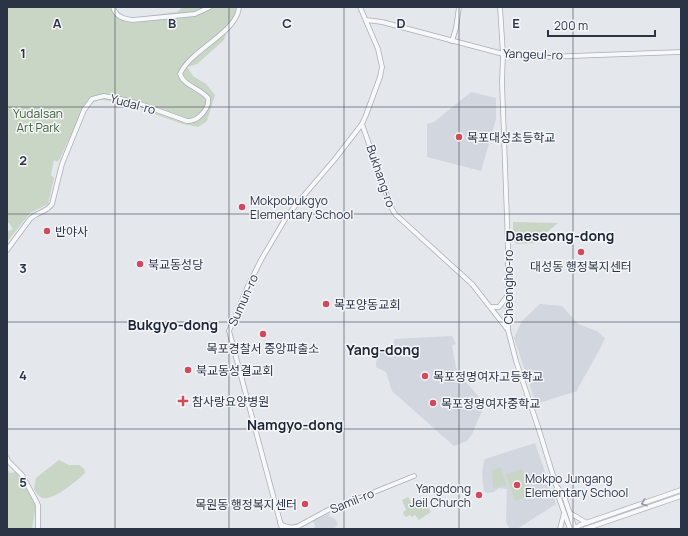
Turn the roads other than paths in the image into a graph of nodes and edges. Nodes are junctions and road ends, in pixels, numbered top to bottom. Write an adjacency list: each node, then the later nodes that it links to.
1 (113, 7): 2 (street)
2 (210, 7)
3 (239, 7): 12 (street, Yudal-ro)
4 (360, 7): 7 (street)
5 (459, 7): 8 (street)
6 (500, 7): 10 (street, Cheongho-ro)
7 (366, 20): 8 (street, Yangeul-ro); 11 (street)
8 (452, 41): 10 (street, Yangeul-ro)
9 (681, 52): 10 (street, Yangeul-ro)
10 (503, 54): 13 (street, Cheongho-ro)
11 (362, 124): 14 (street, Bukhang-ro); 23 (street, Sumun-ro)
12 (7, 250)
13 (508, 295): 14 (street); 15 (street, Cheongho-ro)
14 (491, 307): 15 (street, Bukhang-ro)
15 (508, 330): 18 (street, Cheongho-ro)
16 (7, 458): 26 (street)
17 (414, 476): 25 (street, Samil-ro)
18 (557, 488): 21 (street, Cheongho-ro); 22 (street, Cheongho-ro)
19 (681, 490): 24 (street, one-way to 24)
20 (681, 496): 30 (street)
21 (564, 513): 28 (street); 29 (street, Cheongho-ro)
22 (570, 513): 24 (street); 29 (street, Cheongho-ro)
23 (280, 523): 25 (street); 27 (street, Sumun-ro)
24 (587, 523): 29 (street)
25 (294, 528)
26 (38, 529)
27 (282, 529)
28 (560, 529)
29 (573, 529)
30 (585, 529)

